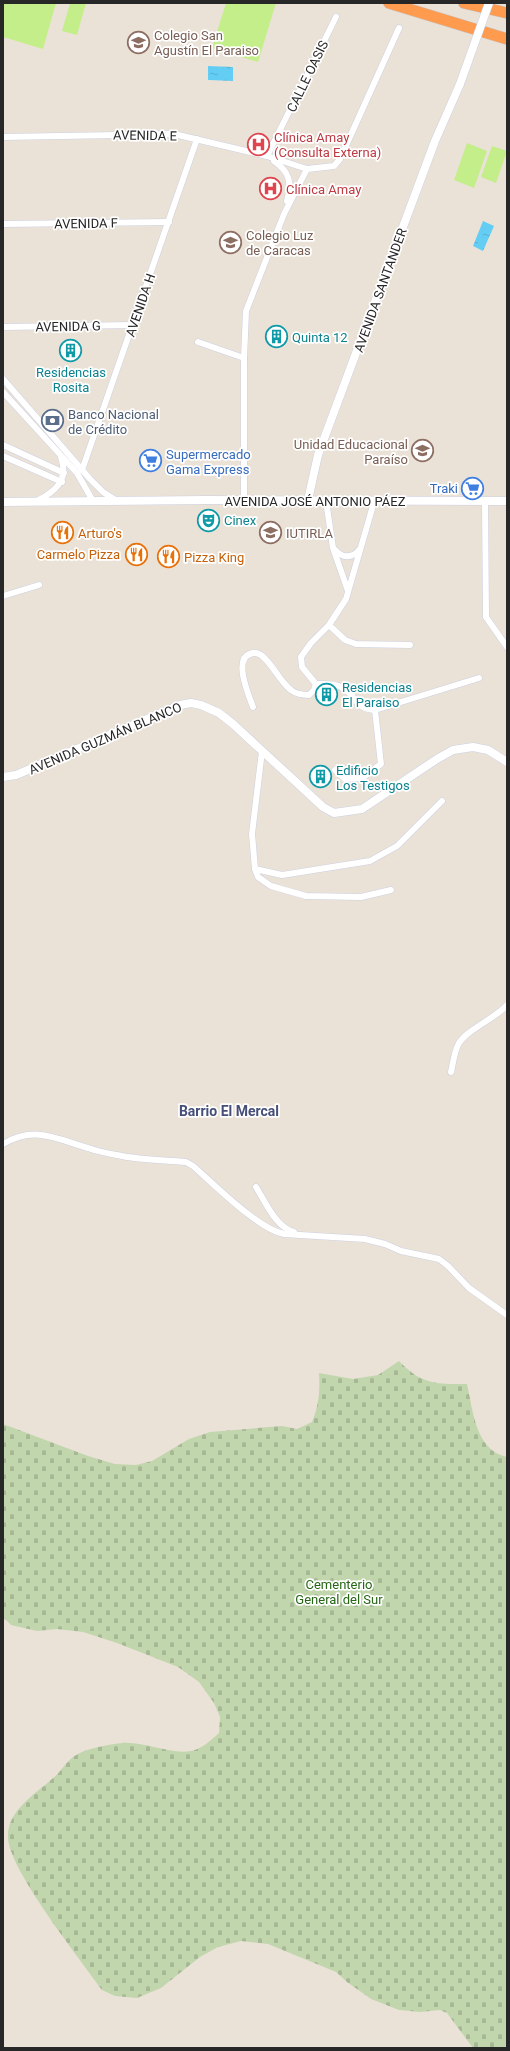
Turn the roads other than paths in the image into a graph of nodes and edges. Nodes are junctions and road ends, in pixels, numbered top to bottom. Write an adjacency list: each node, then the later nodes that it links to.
1 (389, 3): 7 (highway)
2 (464, 3): 4 (highway)
3 (489, 3): 28 (street, AVENIDA SANTANDER, bridge)
4 (507, 14)
5 (336, 17): 10 (street, CALLE OASIS)
6 (399, 28): 11 (street)
7 (507, 39)
8 (3, 137): 9 (street, AVENIDA E)
9 (196, 139): 10 (street, AVENIDA E); 13 (street, AVENIDA H)
10 (267, 156): 11 (street, AVENIDA E); 12 (street)
11 (306, 170): 12 (street)
12 (284, 214): 18 (street)
13 (169, 222): 14 (street, AVENIDA F); 15 (street, AVENIDA H)
14 (3, 224)
15 (134, 325): 16 (street, AVENIDA G); 24 (street, AVENIDA H)
16 (3, 327)
17 (198, 342): 18 (street)
18 (244, 358): 27 (street)
19 (3, 379): 24 (street)
20 (3, 392): 22 (street)
21 (3, 445): 25 (street)
22 (60, 454): 25 (street); 30 (street)
23 (3, 456): 26 (street)
24 (82, 470): 31 (street)
25 (64, 473): 26 (street)
26 (62, 482): 35 (street)
27 (244, 500): 28 (street, AVENIDA JOSÉ ANTONIO PÁEZ); 31 (street, AVENIDA JOSÉ ANTONIO PÁEZ)
28 (308, 500): 29 (street, AVENIDA JOSÉ ANTONIO PÁEZ)
29 (326, 500): 36 (street, AVENIDA JOSÉ ANTONIO PÁEZ); 37 (street)
30 (92, 501): 31 (street, AVENIDA JOSÉ ANTONIO PÁEZ); 35 (street, AVENIDA JOSÉ ANTONIO PÁEZ)
31 (117, 501)
32 (485, 501): 33 (street, AVENIDA JOSÉ ANTONIO PÁEZ); 36 (street, AVENIDA JOSÉ ANTONIO PÁEZ); 44 (street)
33 (507, 501)
34 (3, 502): 35 (street, AVENIDA JOSÉ ANTONIO PÁEZ)
35 (36, 502)
36 (374, 502): 38 (street)
37 (333, 548): 38 (street); 40 (street)
38 (360, 549): 40 (street)
39 (39, 585): 41 (street)
40 (348, 591): 42 (street)
41 (3, 596)
42 (329, 625): 43 (street); 46 (street)
43 (410, 645)
44 (507, 647)
45 (479, 678): 48 (street)
46 (316, 684): 47 (street); 48 (street)
47 (253, 707)
48 (376, 710): 51 (street)
49 (262, 751): 50 (street, AVENIDA GUZMÁN BLANCO); 52 (street, AVENIDA GUZMÁN BLANCO); 54 (street)
50 (507, 762)
51 (335, 770)
52 (3, 777)
53 (442, 801): 54 (street)
54 (255, 869): 55 (street)
55 (391, 890)
56 (507, 1005): 57 (street)
57 (451, 1072)
58 (3, 1144): 60 (street)
59 (256, 1187): 60 (street)
60 (317, 1237): 61 (street)
61 (507, 1315)

